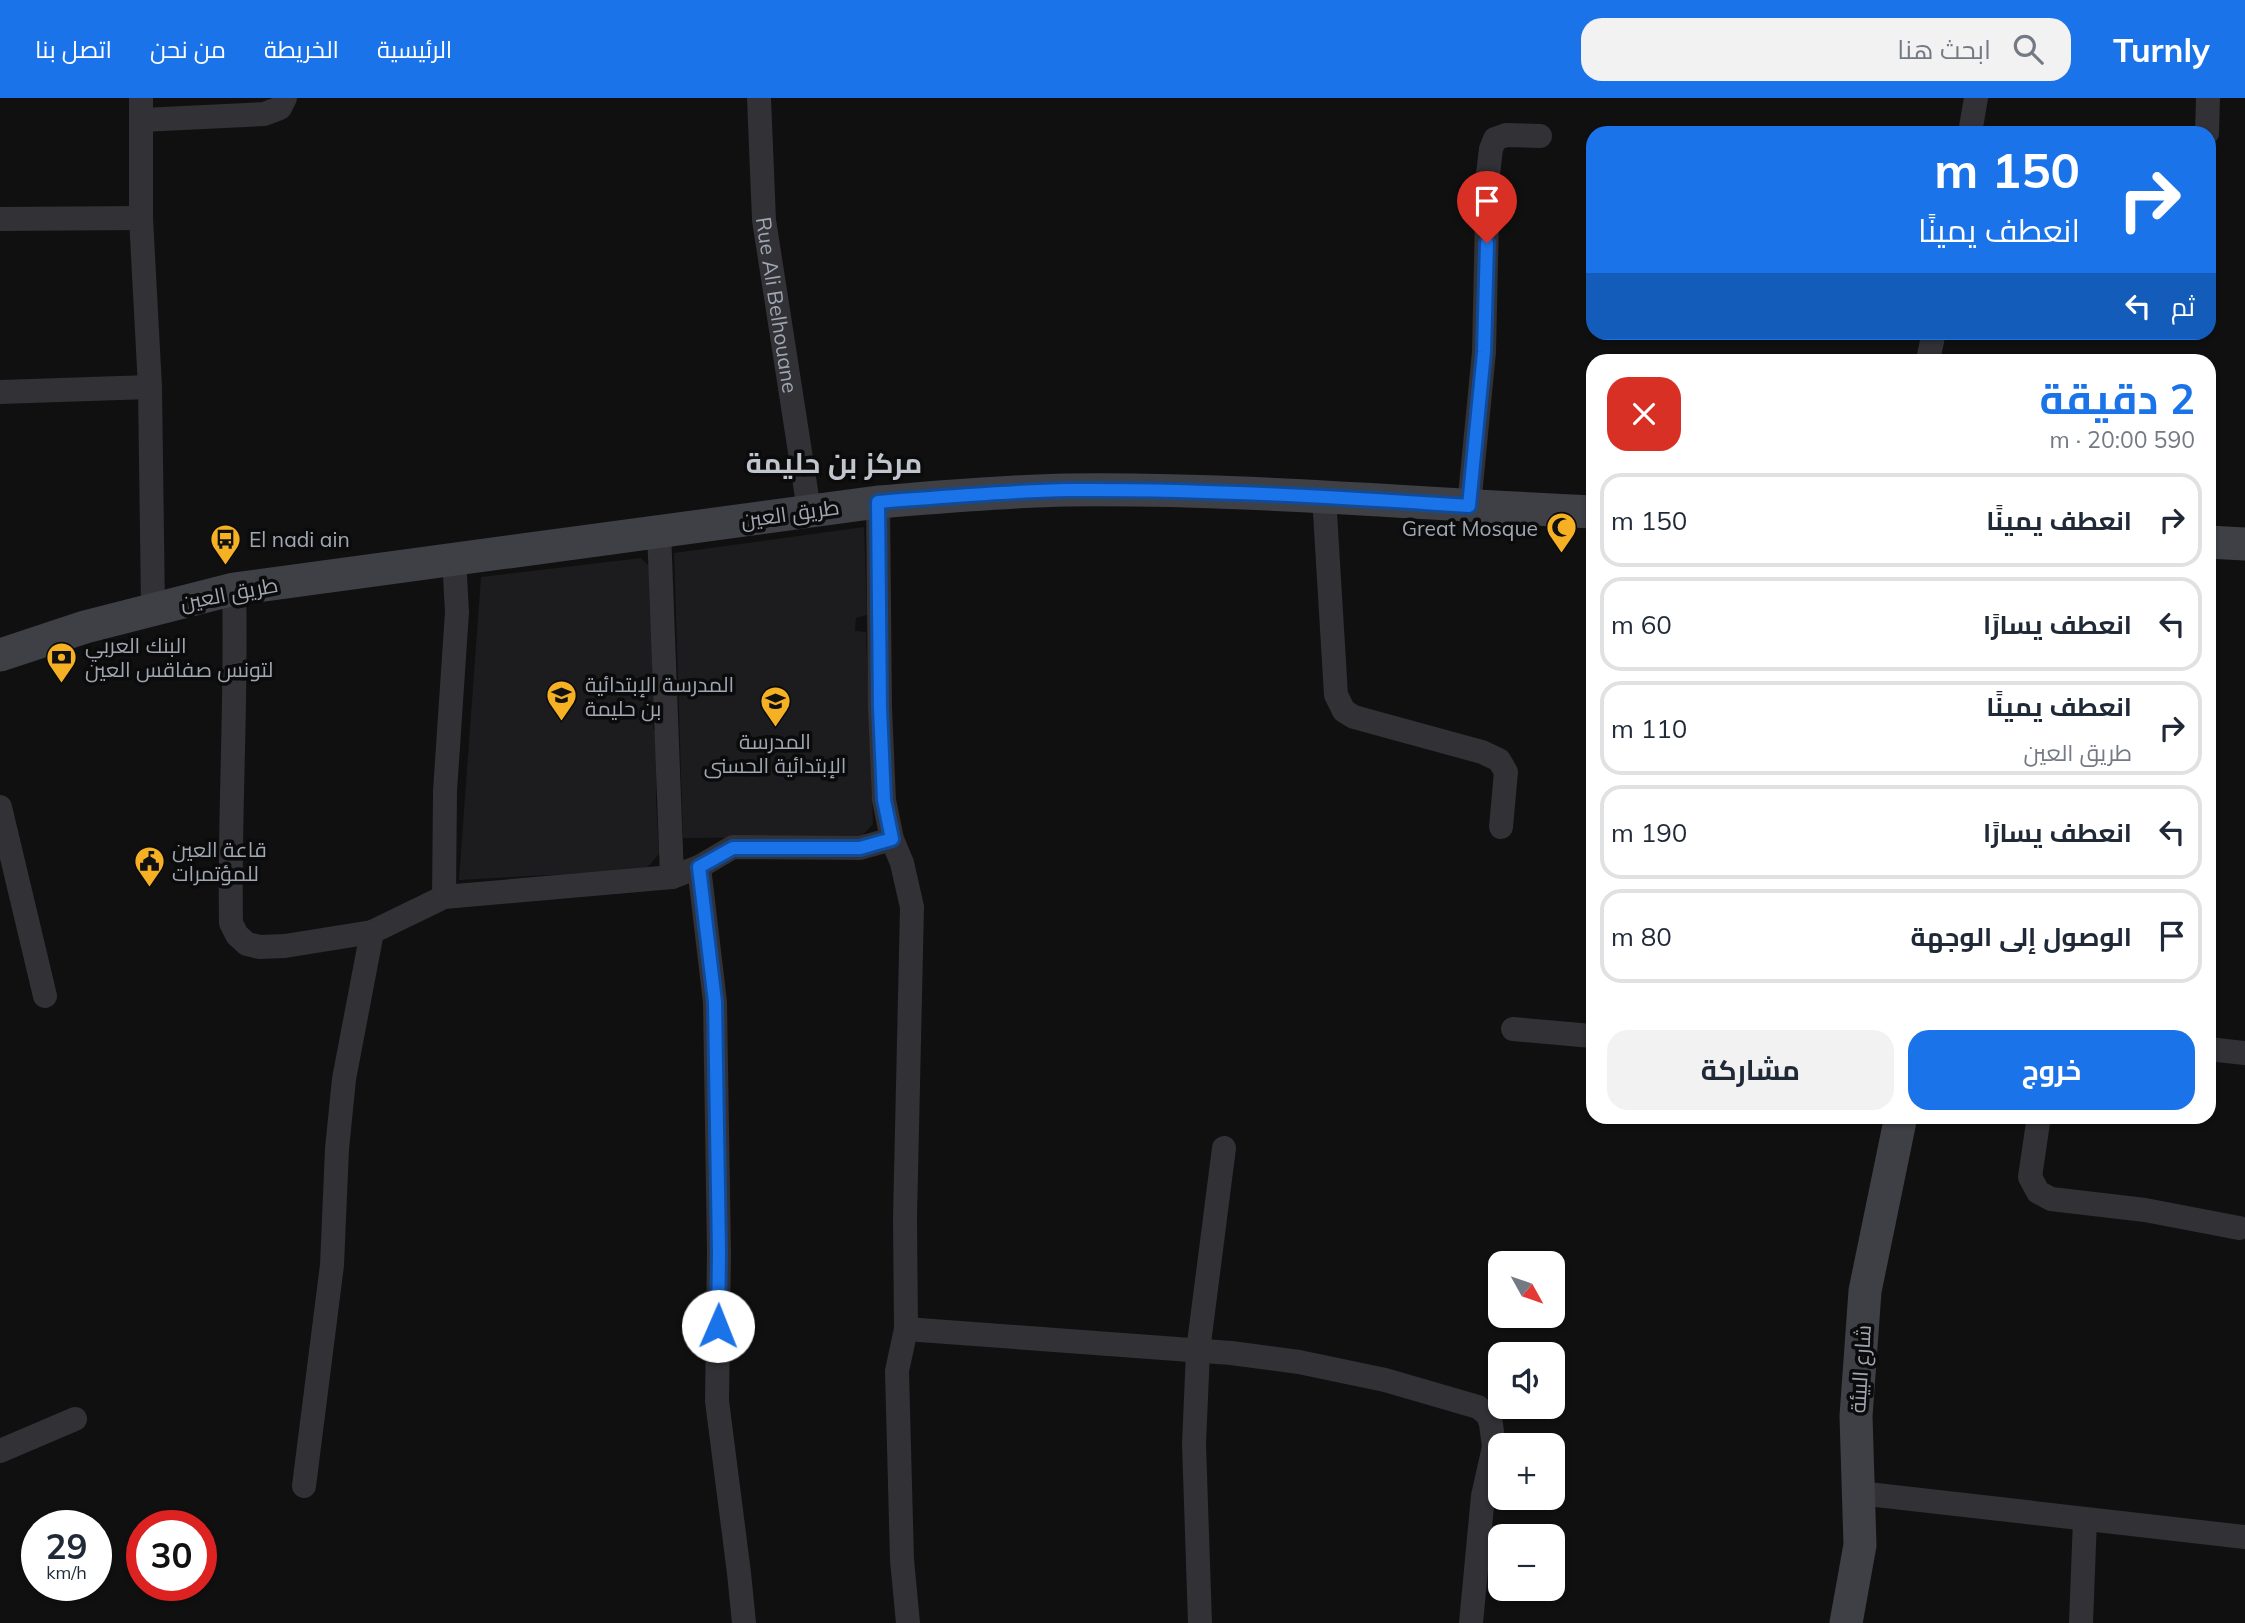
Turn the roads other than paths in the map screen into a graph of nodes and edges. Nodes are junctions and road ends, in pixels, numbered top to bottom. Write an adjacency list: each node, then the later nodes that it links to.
1 (285, 98): 5 (street)
2 (759, 98): 16 (street, Rue Ali Belhouane)
3 (1976, 98): 6 (street)
4 (2208, 98): 7 (street)
5 (142, 109): 9 (street)
6 (1971, 126)
7 (2207, 126)
8 (1540, 136): 15 (street)
9 (141, 218): 10 (street); 11 (street)
10 (0, 219)
11 (150, 387): 12 (street); 23 (street)
12 (0, 391)
13 (1324, 496): 14 (main road, طريق العين); 15 (main road, طريق العين); 26 (street)
14 (878, 502): 16 (main road, طريق العين); 27 (street)
15 (1469, 506): 17 (main road, طريق العين)
16 (809, 510): 18 (main road, طريق العين)
17 (1586, 512)
18 (659, 530): 21 (main road, طريق العين); 29 (street)
19 (2216, 542): 20 (main road)
20 (2245, 544)
21 (454, 558): 22 (main road, طريق العين); 30 (street)
22 (234, 589): 23 (main road, طريق العين); 31 (street)
23 (153, 608): 24 (main road, طريق العين)
24 (0, 654)
25 (0, 807): 32 (street)
26 (1502, 827)
27 (892, 839): 28 (street); 41 (street)
28 (699, 867): 29 (street); 49 (street)
29 (672, 877): 30 (street)
30 (444, 898): 31 (street)
31 (372, 932): 45 (street)
32 (45, 996)
33 (1513, 1029): 34 (street)
34 (1586, 1035)
35 (2216, 1050): 36 (street)
36 (2245, 1053)
37 (1899, 1124): 46 (main road, شارع البيئة)
38 (2038, 1124): 40 (street)
39 (1224, 1148): 42 (street)
40 (2239, 1228)
41 (906, 1329): 42 (street); 50 (street)
42 (1198, 1351): 51 (street); 52 (street)
43 (75, 1419): 44 (street)
44 (0, 1451)
45 (304, 1486)
46 (1858, 1493): 47 (street); 53 (main road, شارع البيئة)
47 (2085, 1519): 48 (street); 54 (street)
48 (2245, 1537)
49 (744, 1623)
50 (908, 1623)
51 (1200, 1623)
52 (1471, 1623)
53 (1846, 1623)
54 (2081, 1623)

